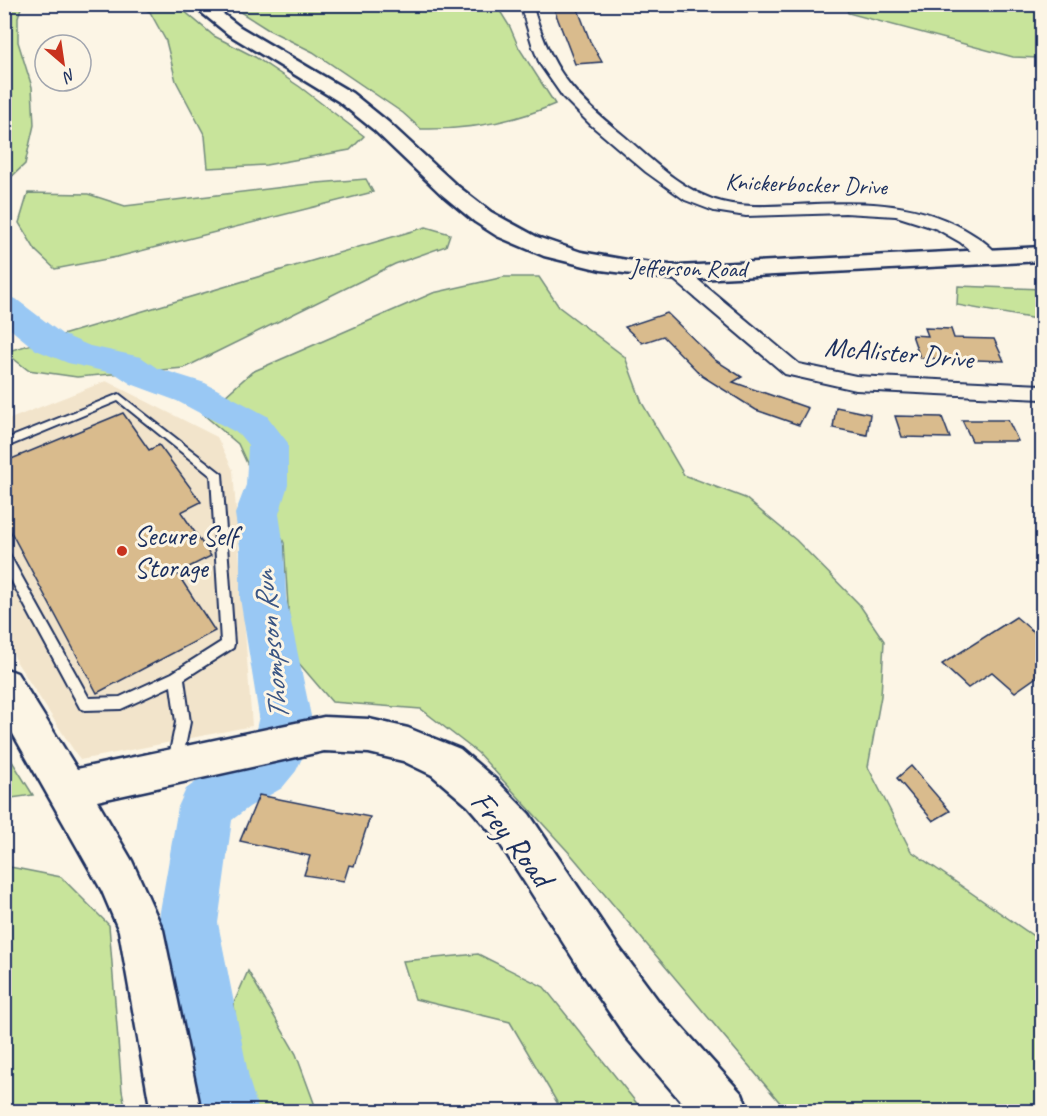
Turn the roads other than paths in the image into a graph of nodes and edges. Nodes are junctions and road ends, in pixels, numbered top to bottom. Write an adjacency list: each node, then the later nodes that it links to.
1 (199, 4): 5 (street, Jefferson Road)
2 (526, 4): 4 (street, Knickerbocker Drive)
3 (1042, 254): 4 (street, Jefferson Road)
4 (990, 257): 5 (street, Jefferson Road)
5 (678, 273): 6 (street, McAlister Drive)
6 (1042, 392)
7 (4, 444): 9 (lane)
8 (4, 555): 9 (lane)
9 (177, 677): 11 (lane)
10 (4, 684): 12 (street)
11 (174, 766): 12 (street, Frey Road); 14 (street, Frey Road)
12 (68, 789): 13 (street)
13 (176, 1112)
14 (724, 1112)

